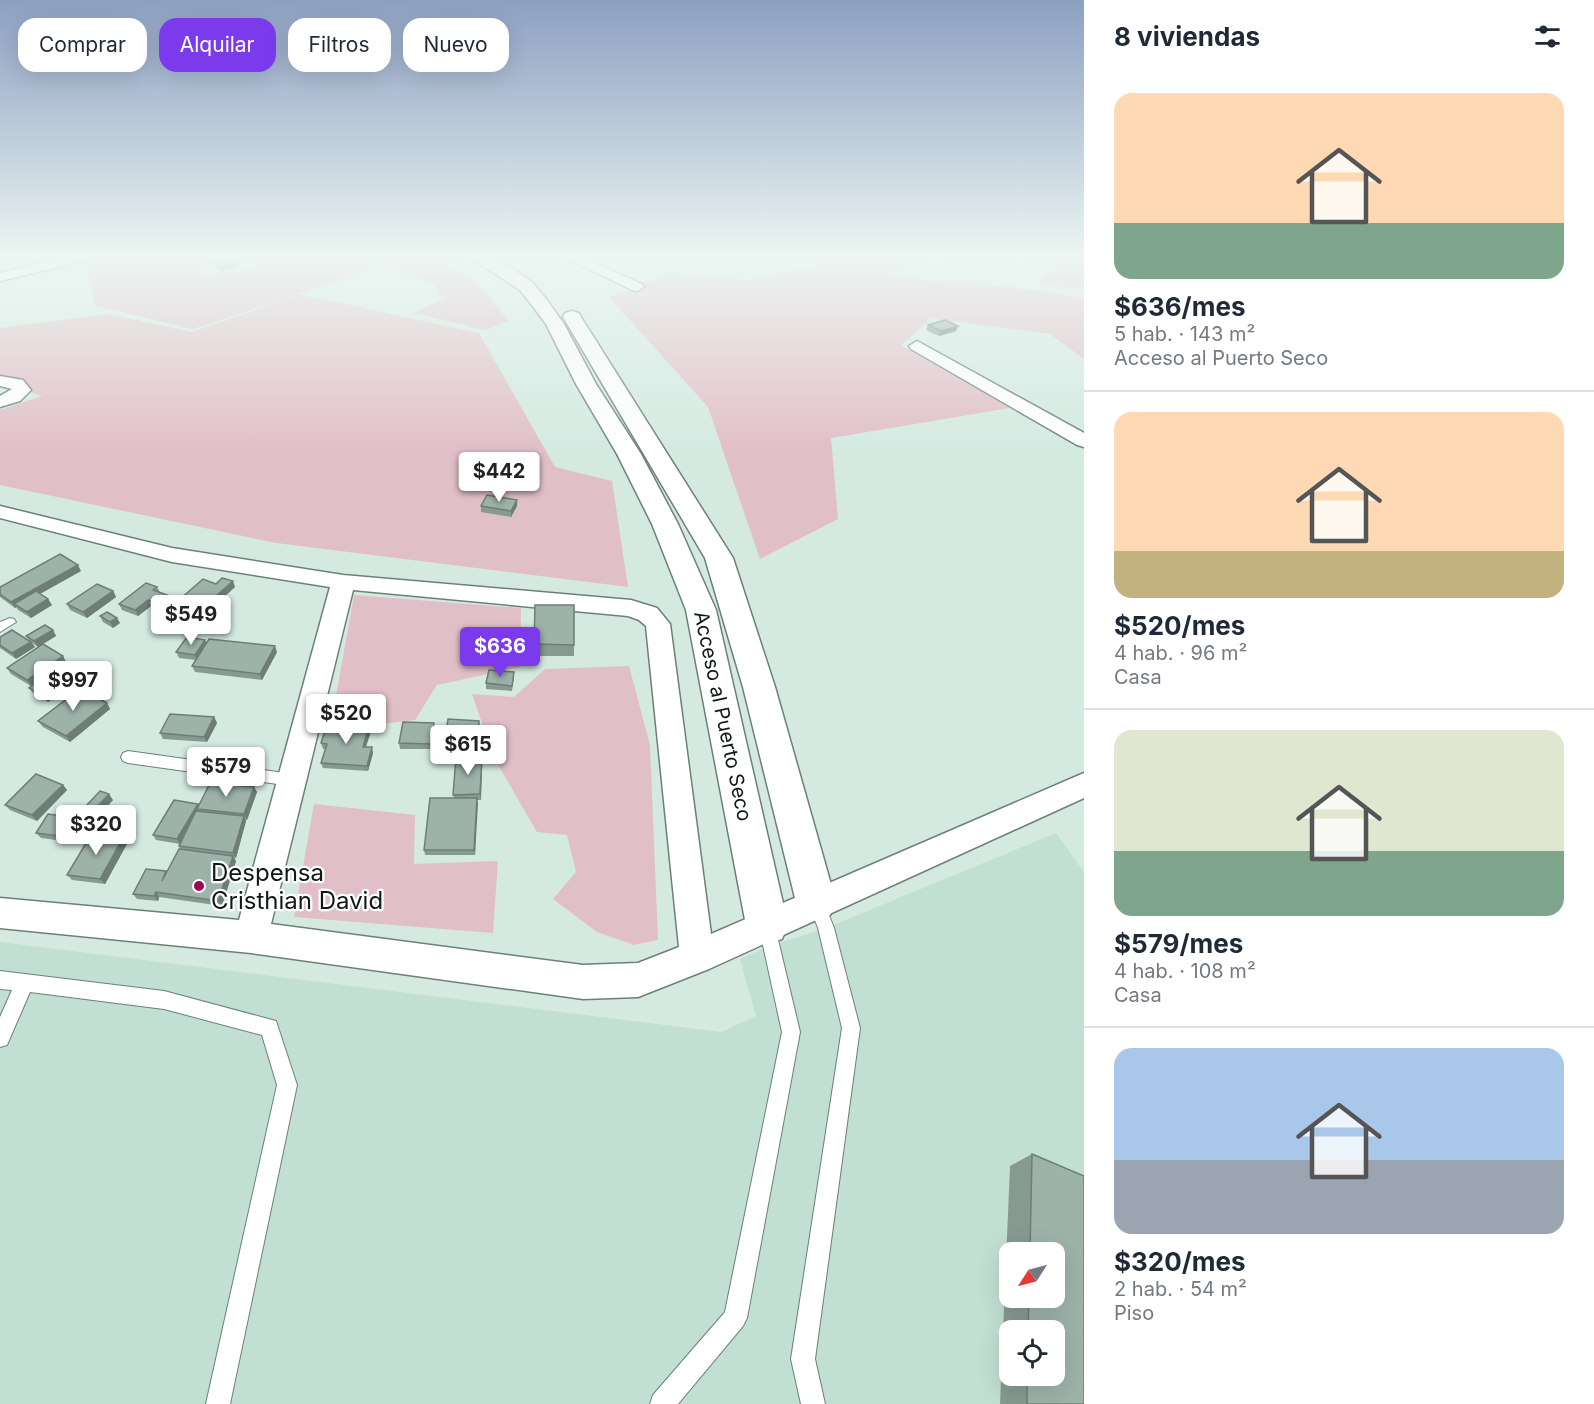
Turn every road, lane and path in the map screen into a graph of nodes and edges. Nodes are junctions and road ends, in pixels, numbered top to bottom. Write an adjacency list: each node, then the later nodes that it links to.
1 (553, 322): 14 (main road, Acceso al Puerto Seco)
2 (574, 322): 12 (main road, Acceso al Puerto Seco)
3 (917, 346): 6 (street)
4 (0, 381): 5 (street)
5 (0, 402)
6 (1084, 441)
7 (0, 512): 8 (street)
8 (344, 582): 10 (street); 16 (street)
9 (128, 757): 10 (lane)
10 (292, 780): 15 (street)
11 (1084, 784): 12 (street)
12 (816, 902): 14 (street); 22 (lane)
13 (0, 913): 15 (street)
14 (767, 925): 16 (street); 21 (lane)
15 (251, 937): 16 (street)
16 (697, 957)
17 (0, 980): 18 (lane)
18 (25, 983): 19 (lane); 20 (lane)
19 (0, 1038)
20 (218, 1404)
21 (662, 1404)
22 (813, 1404)

